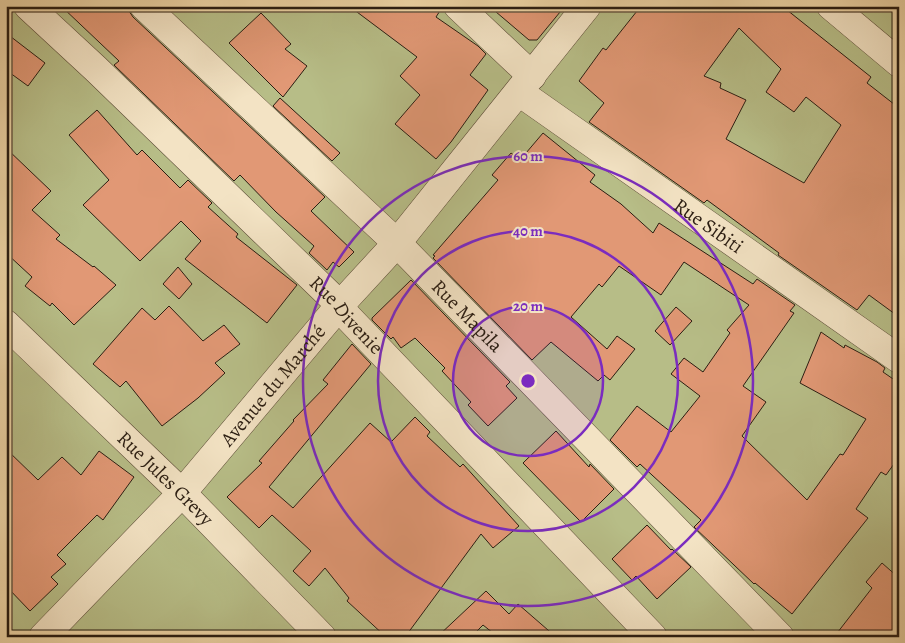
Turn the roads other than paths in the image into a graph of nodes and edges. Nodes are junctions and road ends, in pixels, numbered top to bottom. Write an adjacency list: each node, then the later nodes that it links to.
1 (28, 6): 9 (street, Rue Divenie)
2 (144, 6): 8 (street, Rue Mapila)
3 (458, 6): 7 (street, Rue Sibiti)
4 (587, 6): 7 (street, Avenue du Marché)
5 (831, 6): 6 (street)
6 (899, 63)
7 (526, 84): 8 (street, Avenue du Marché); 11 (street, Rue Sibiti)
8 (397, 243): 9 (street, Avenue du Marché); 16 (street, Rue Mapila)
9 (340, 306): 12 (street, Avenue du Marché); 15 (street, Rue Divenie)
10 (6, 324): 12 (street, Rue Jules Grevy)
11 (899, 359)
12 (182, 493): 13 (street, Avenue du Marché); 14 (street, Rue Jules Grevy)
13 (43, 637)
14 (322, 637)
15 (653, 637)
16 (780, 637)

